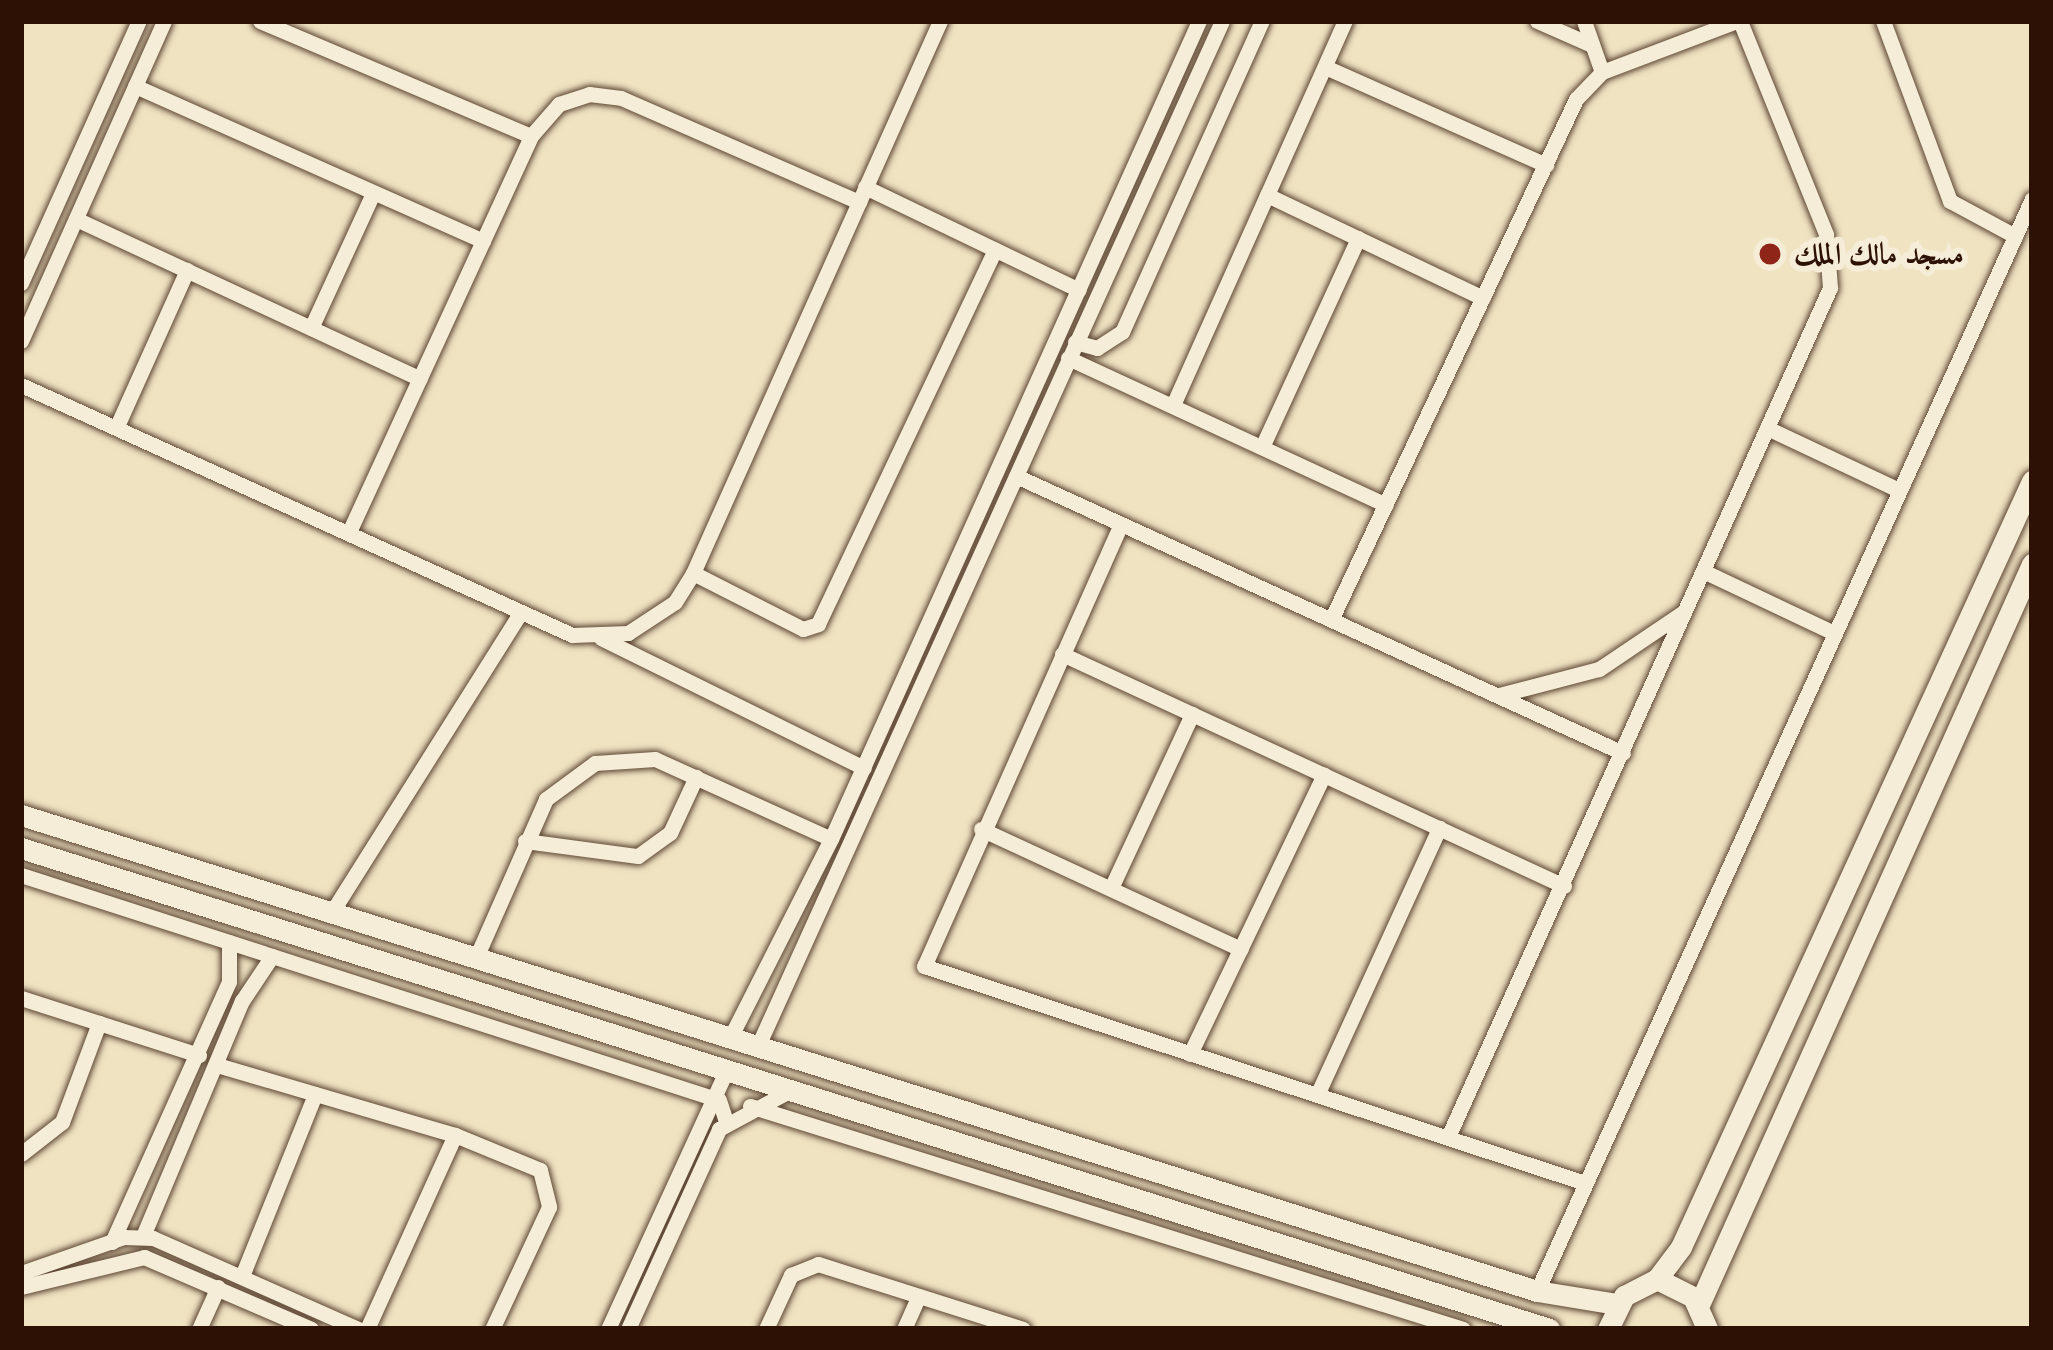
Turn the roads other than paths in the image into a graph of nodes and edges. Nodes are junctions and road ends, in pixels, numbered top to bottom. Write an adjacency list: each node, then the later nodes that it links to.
1 (139, 21): 31 (street)
2 (164, 21): 16 (street)
3 (260, 21): 17 (street)
4 (940, 21): 20 (street)
5 (1199, 21): 26 (street)
6 (1222, 21): 28 (street)
7 (1262, 21): 36 (street)
8 (1345, 21): 14 (street)
9 (1538, 21): 13 (street)
10 (1584, 21): 13 (street)
11 (1738, 21): 15 (street); 42 (street)
12 (1883, 21): 24 (street)
13 (1592, 45): 15 (street)
14 (1325, 67): 18 (street); 21 (street)
15 (1602, 72): 18 (street)
16 (135, 86): 19 (street); 23 (street)
17 (531, 136): 20 (street); 27 (street)
18 (1546, 165): 33 (street)
19 (373, 193): 27 (street); 34 (street)
20 (862, 194): 29 (street); 52 (street)
21 (1268, 195): 25 (street); 40 (street)
22 (2032, 199): 24 (street)
23 (76, 219): 30 (street); 35 (street)
24 (2015, 236): 46 (street)
25 (1358, 238): 33 (street); 43 (street)
26 (1102, 239): 28 (street); 32 (street)
27 (483, 241): 38 (street)
28 (1119, 247): 36 (street)
29 (995, 250): 32 (street); 52 (street)
30 (187, 271): 34 (street); 41 (street)
31 (21, 283)
32 (1078, 290): 62 (street)
33 (1483, 298): 47 (street)
34 (311, 328): 38 (street)
35 (21, 341)
36 (1075, 342): 37 (street)
37 (1068, 358): 40 (street); 44 (street)
38 (420, 379): 49 (street)
39 (24, 383): 41 (street)
40 (1173, 406): 43 (street)
41 (117, 426): 49 (street)
42 (1767, 428): 46 (street); 51 (street)
43 (1262, 447): 47 (street)
44 (1016, 476): 48 (street); 82 (street)
45 (2032, 481): 107 (street)
46 (1899, 490): 56 (street)
47 (1386, 505): 55 (street)
48 (1120, 524): 55 (street); 58 (street)
49 (349, 532): 54 (street)
50 (2032, 564): 113 (street)
51 (1702, 571): 53 (street); 56 (street)
52 (693, 573): 57 (street)
53 (1685, 609): 59 (street); 61 (street)
54 (520, 613): 57 (street); 74 (street)
55 (1331, 620): 59 (street)
56 (1834, 633): 102 (street)
57 (601, 638): 62 (street)
58 (1061, 653): 60 (street); 67 (street)
59 (1496, 695): 61 (street)
60 (1192, 714): 63 (street); 73 (street)
61 (1623, 753): 72 (street)
62 (863, 768): 68 (street)
63 (1324, 775): 66 (street); 76 (street)
64 (696, 777): 68 (street); 69 (street); 69 (street)
65 (21, 815): 74 (street)
66 (1439, 828): 72 (street); 94 (street)
67 (981, 829): 73 (street); 88 (street)
68 (831, 838): 80 (street)
69 (525, 841): 79 (street)
70 (21, 848): 77 (street)
71 (21, 875): 75 (street)
72 (1564, 886): 99 (street)
73 (1111, 888): 76 (street)
74 (340, 918): 77 (street); 79 (street)
75 (229, 942): 78 (street); 81 (street)
76 (1240, 949): 88 (street)
77 (340, 950): 91 (street)
78 (272, 956): 83 (street); 95 (street)
79 (475, 960): 86 (street)
80 (768, 970): 82 (street); 86 (street)
81 (232, 975): 83 (street); 89 (street)
82 (786, 979): 87 (street)
83 (251, 983): 90 (street)
84 (21, 998): 85 (street)
85 (98, 1023): 89 (street); 101 (street)
86 (730, 1040): 87 (street)
87 (757, 1048): 110 (street)
88 (1190, 1054): 94 (street)
89 (199, 1055): 100 (street)
90 (217, 1065): 93 (street); 100 (street)
91 (727, 1071): 92 (street); 95 (street)
92 (791, 1090): 96 (street); 123 (street)
93 (315, 1094): 98 (street); 106 (street)
94 (1317, 1095): 99 (street)
95 (713, 1099): 97 (street); 114 (street)
96 (750, 1106): 97 (street); 122 (street)
97 (726, 1121): 114 (street)
98 (455, 1136): 117 (street); 118 (street)
99 (1448, 1137): 102 (street)
100 (169, 1148): 103 (street); 104 (street)
101 (21, 1154)
102 (1586, 1183): 110 (street)
103 (143, 1236): 104 (street); 106 (street)
104 (112, 1242): 105 (street)
105 (21, 1273)
106 (242, 1276): 117 (street)
107 (1658, 1279): 112 (street); 113 (street)
108 (218, 1287): 109 (street); 115 (street); 116 (street)
109 (21, 1288)
110 (1537, 1291): 112 (street)
111 (919, 1296): 119 (street); 120 (street); 121 (street)
112 (1616, 1304): 124 (street)
113 (1698, 1307): 125 (street)
114 (621, 1323)
115 (199, 1329)
116 (311, 1329)
117 (363, 1329)
118 (492, 1329)
119 (766, 1329)
120 (904, 1329)
121 (1023, 1329)
122 (1463, 1329)
123 (1549, 1329)
124 (1608, 1329)
125 (1707, 1329)

